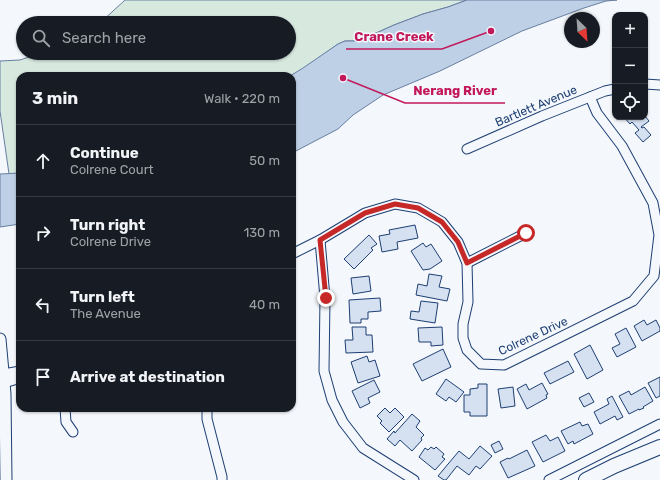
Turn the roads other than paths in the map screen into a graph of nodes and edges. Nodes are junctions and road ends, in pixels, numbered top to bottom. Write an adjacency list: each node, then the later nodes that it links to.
1 (648, 84): 2 (street)
2 (660, 85)
3 (612, 90): 4 (street, Bartlett Avenue)
4 (590, 97): 5 (street, Bartlett Avenue); 9 (street, Colrene Drive)
5 (467, 149)
6 (526, 233): 9 (street)
7 (320, 240): 8 (street, Colrene Drive); 9 (street, Colrene Drive); 22 (street)
8 (296, 252)
9 (467, 263)
10 (0, 339): 12 (street)
11 (16, 373): 12 (street)
12 (4, 378): 13 (street); 19 (street)
13 (16, 379)
14 (66, 412): 17 (street)
15 (206, 412): 21 (street)
16 (660, 424): 23 (street)
17 (72, 432)
18 (660, 447): 24 (main road)
19 (3, 466): 20 (street)
20 (6, 480)
21 (222, 480)
22 (414, 480)
23 (549, 480)
24 (586, 480)

